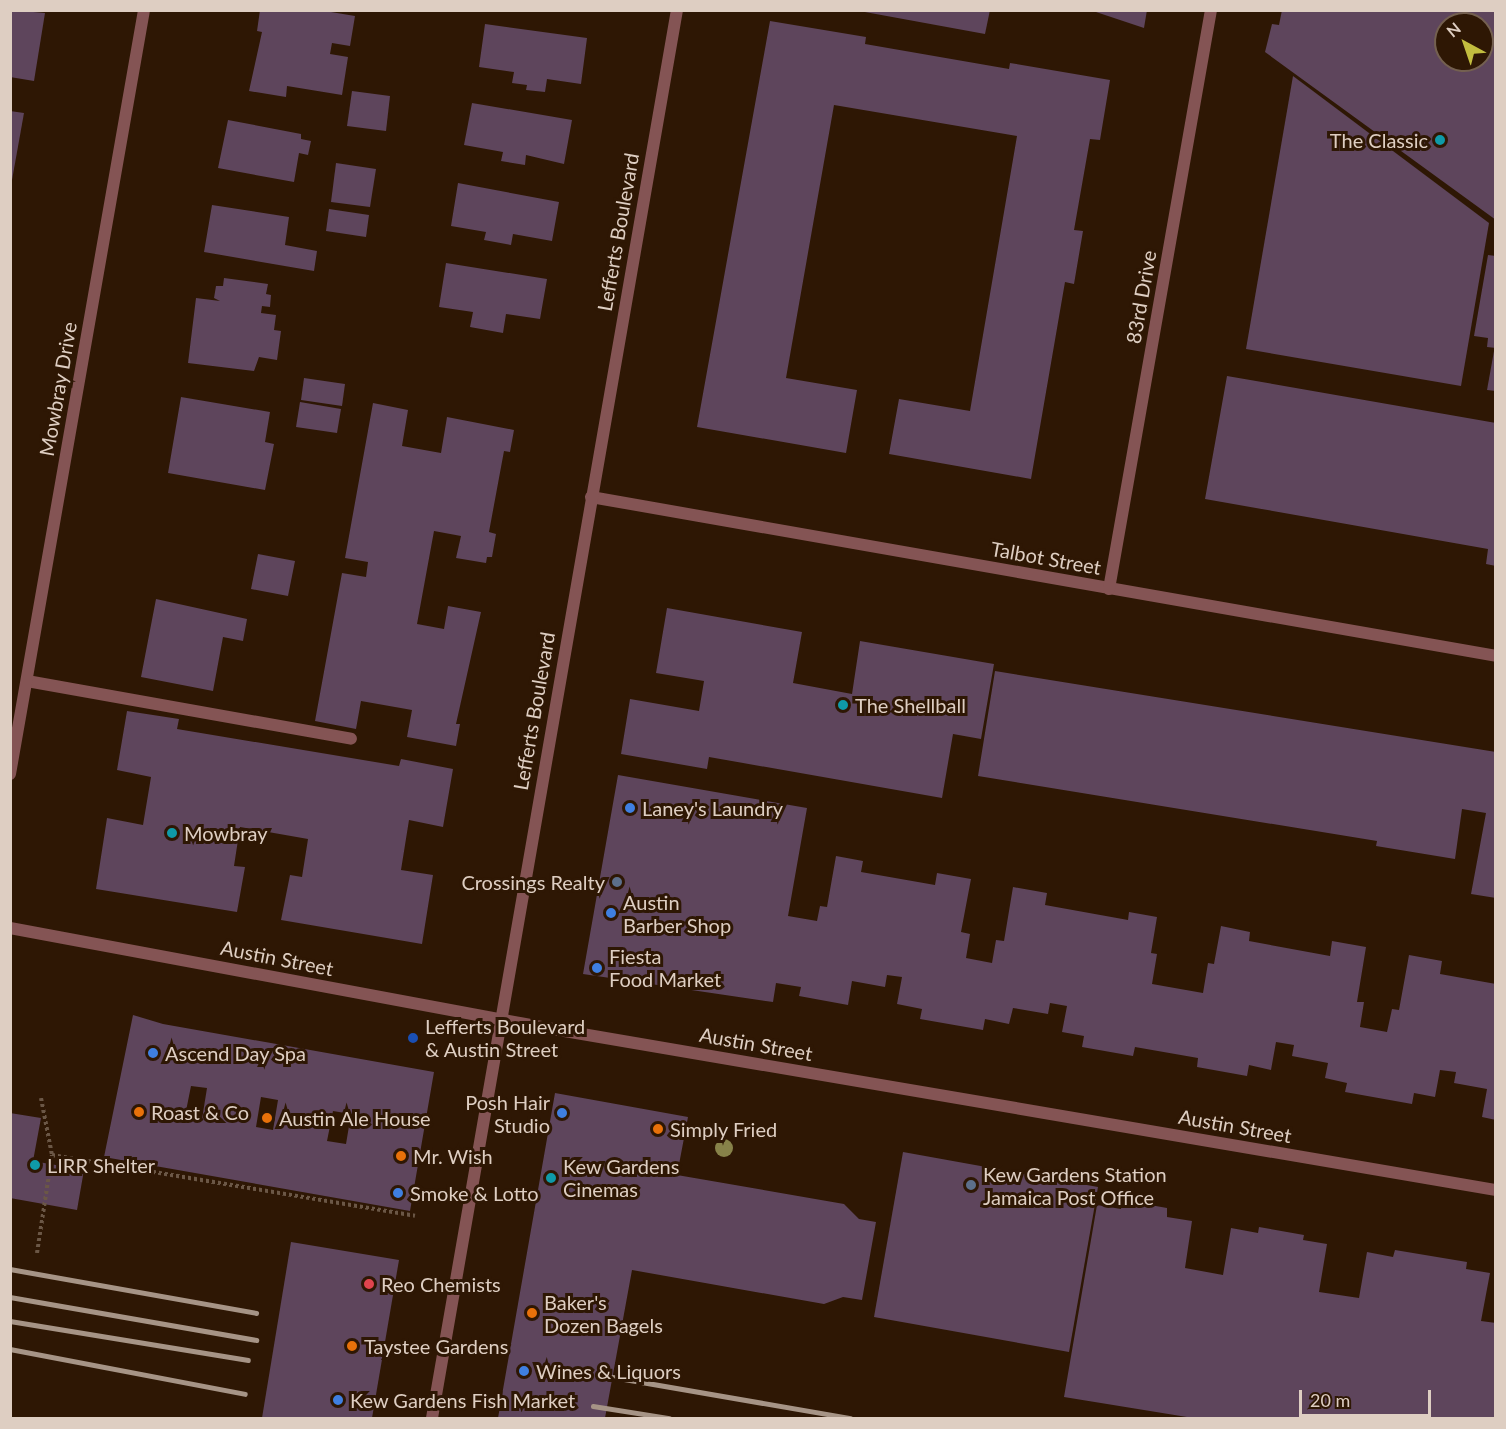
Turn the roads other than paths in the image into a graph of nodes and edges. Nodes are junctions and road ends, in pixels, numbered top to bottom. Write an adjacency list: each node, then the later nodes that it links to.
1 (144, 10): 7 (street, Mowbray Drive)
2 (677, 10): 4 (street, Lefferts Boulevard)
3 (1211, 10): 5 (street, 83rd Drive)
4 (591, 497): 5 (street, Talbot Street); 11 (street, Lefferts Boulevard)
5 (1109, 589): 6 (street, Talbot Street)
6 (1496, 656)
7 (27, 681): 8 (street); 9 (street, Mowbray Drive)
8 (351, 739)
9 (10, 774)
10 (10, 928): 11 (street, Austin Street)
11 (500, 1020): 12 (street, Austin Street); 13 (street, Lefferts Boulevard)
12 (1496, 1190)
13 (432, 1419)

